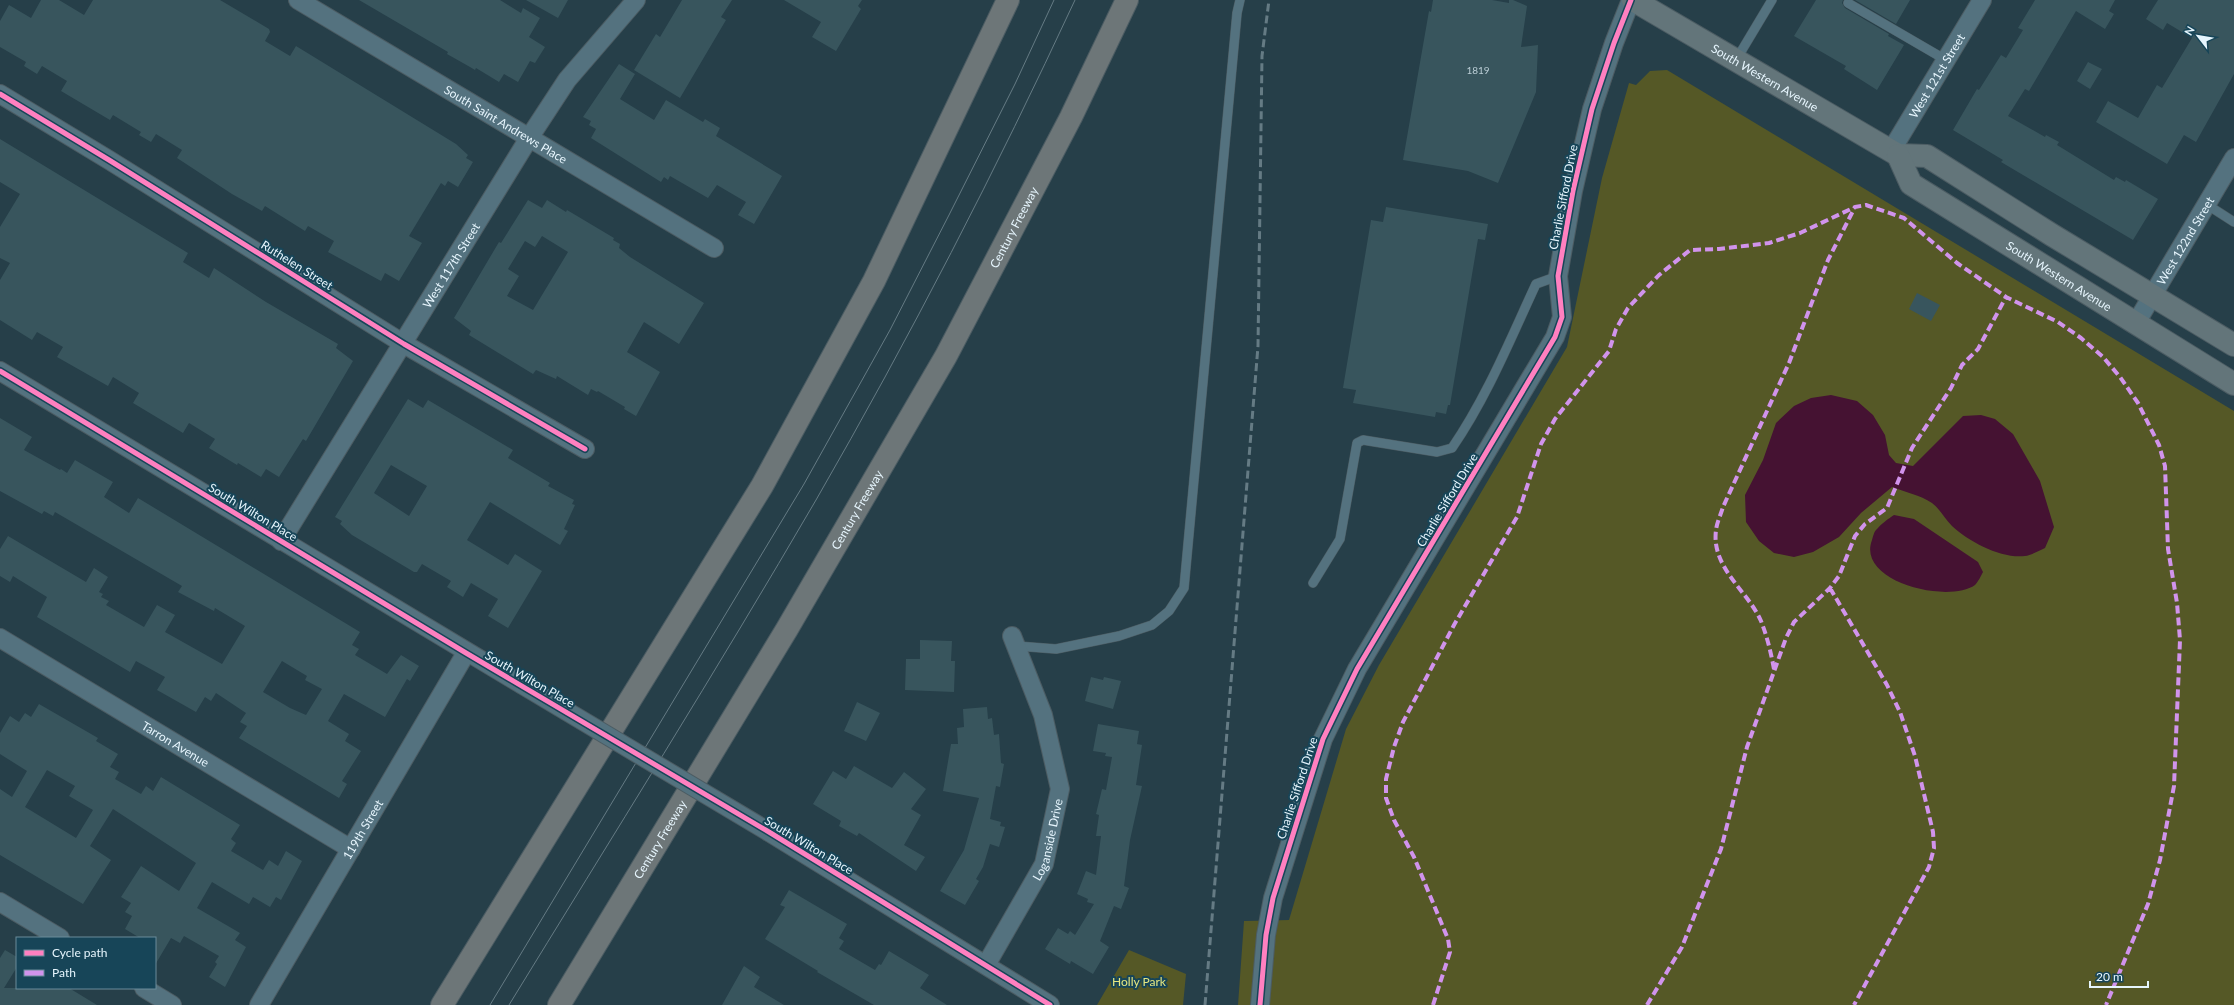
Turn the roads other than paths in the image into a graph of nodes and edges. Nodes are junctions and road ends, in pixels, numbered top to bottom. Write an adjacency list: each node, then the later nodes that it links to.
1 (298, 0): 13 (street, South Saint Andrews Place)
2 (636, 0): 13 (street, West 117th Street)
3 (1008, 0): 39 (highway)
4 (1127, 0): 40 (highway, Century Freeway)
5 (1240, 0): 30 (lane)
6 (1632, 0): 10 (main road, South Western Avenue); 19 (street, Charlie Sifford Drive)
7 (1772, 0): 10 (lane)
8 (1982, 0): 11 (street, West 121st Street)
9 (1848, 3): 11 (lane)
10 (1736, 60): 14 (main road, South Western Avenue)
11 (1946, 60): 14 (street, West 121st Street)
12 (0, 94): 22 (street, Ruthelen Street)
13 (529, 138): 18 (street, South Saint Andrews Place); 22 (street, West 117th Street)
14 (1894, 153): 20 (main road, South Western Avenue); 21 (main road, South Western Avenue)
15 (2234, 158): 16 (street, West 122nd Street)
16 (2206, 204): 17 (lane); 20 (street, West 122nd Street)
17 (2234, 222)
18 (714, 248)
19 (1558, 276): 28 (lane); 42 (street, Charlie Sifford Drive)
20 (2152, 296): 21 (street, West 122nd Street); 23 (main road, South Western Avenue)
21 (2136, 323): 25 (main road, South Western Avenue)
22 (404, 344): 26 (street, Ruthelen Street); 27 (street, West 117th Street)
23 (2234, 345)
24 (0, 370): 27 (street, South Wilton Place)
25 (2234, 384)
26 (585, 449)
27 (281, 541): 31 (street, South Wilton Place)
28 (1312, 583)
29 (0, 638): 32 (street, Tarron Avenue)
30 (1015, 641): 35 (street, Loganside Drive)
31 (466, 653): 32 (street, 119th Street); 35 (street, South Wilton Place, bridge)
32 (351, 849): 38 (street, 119th Street)
33 (0, 902): 34 (street)
34 (58, 937)
35 (986, 965): 41 (street, South Wilton Place)
36 (146, 989): 37 (street)
37 (172, 1005)
38 (259, 1005)
39 (442, 1005)
40 (559, 1005)
41 (1050, 1005)
42 (1260, 1005)

